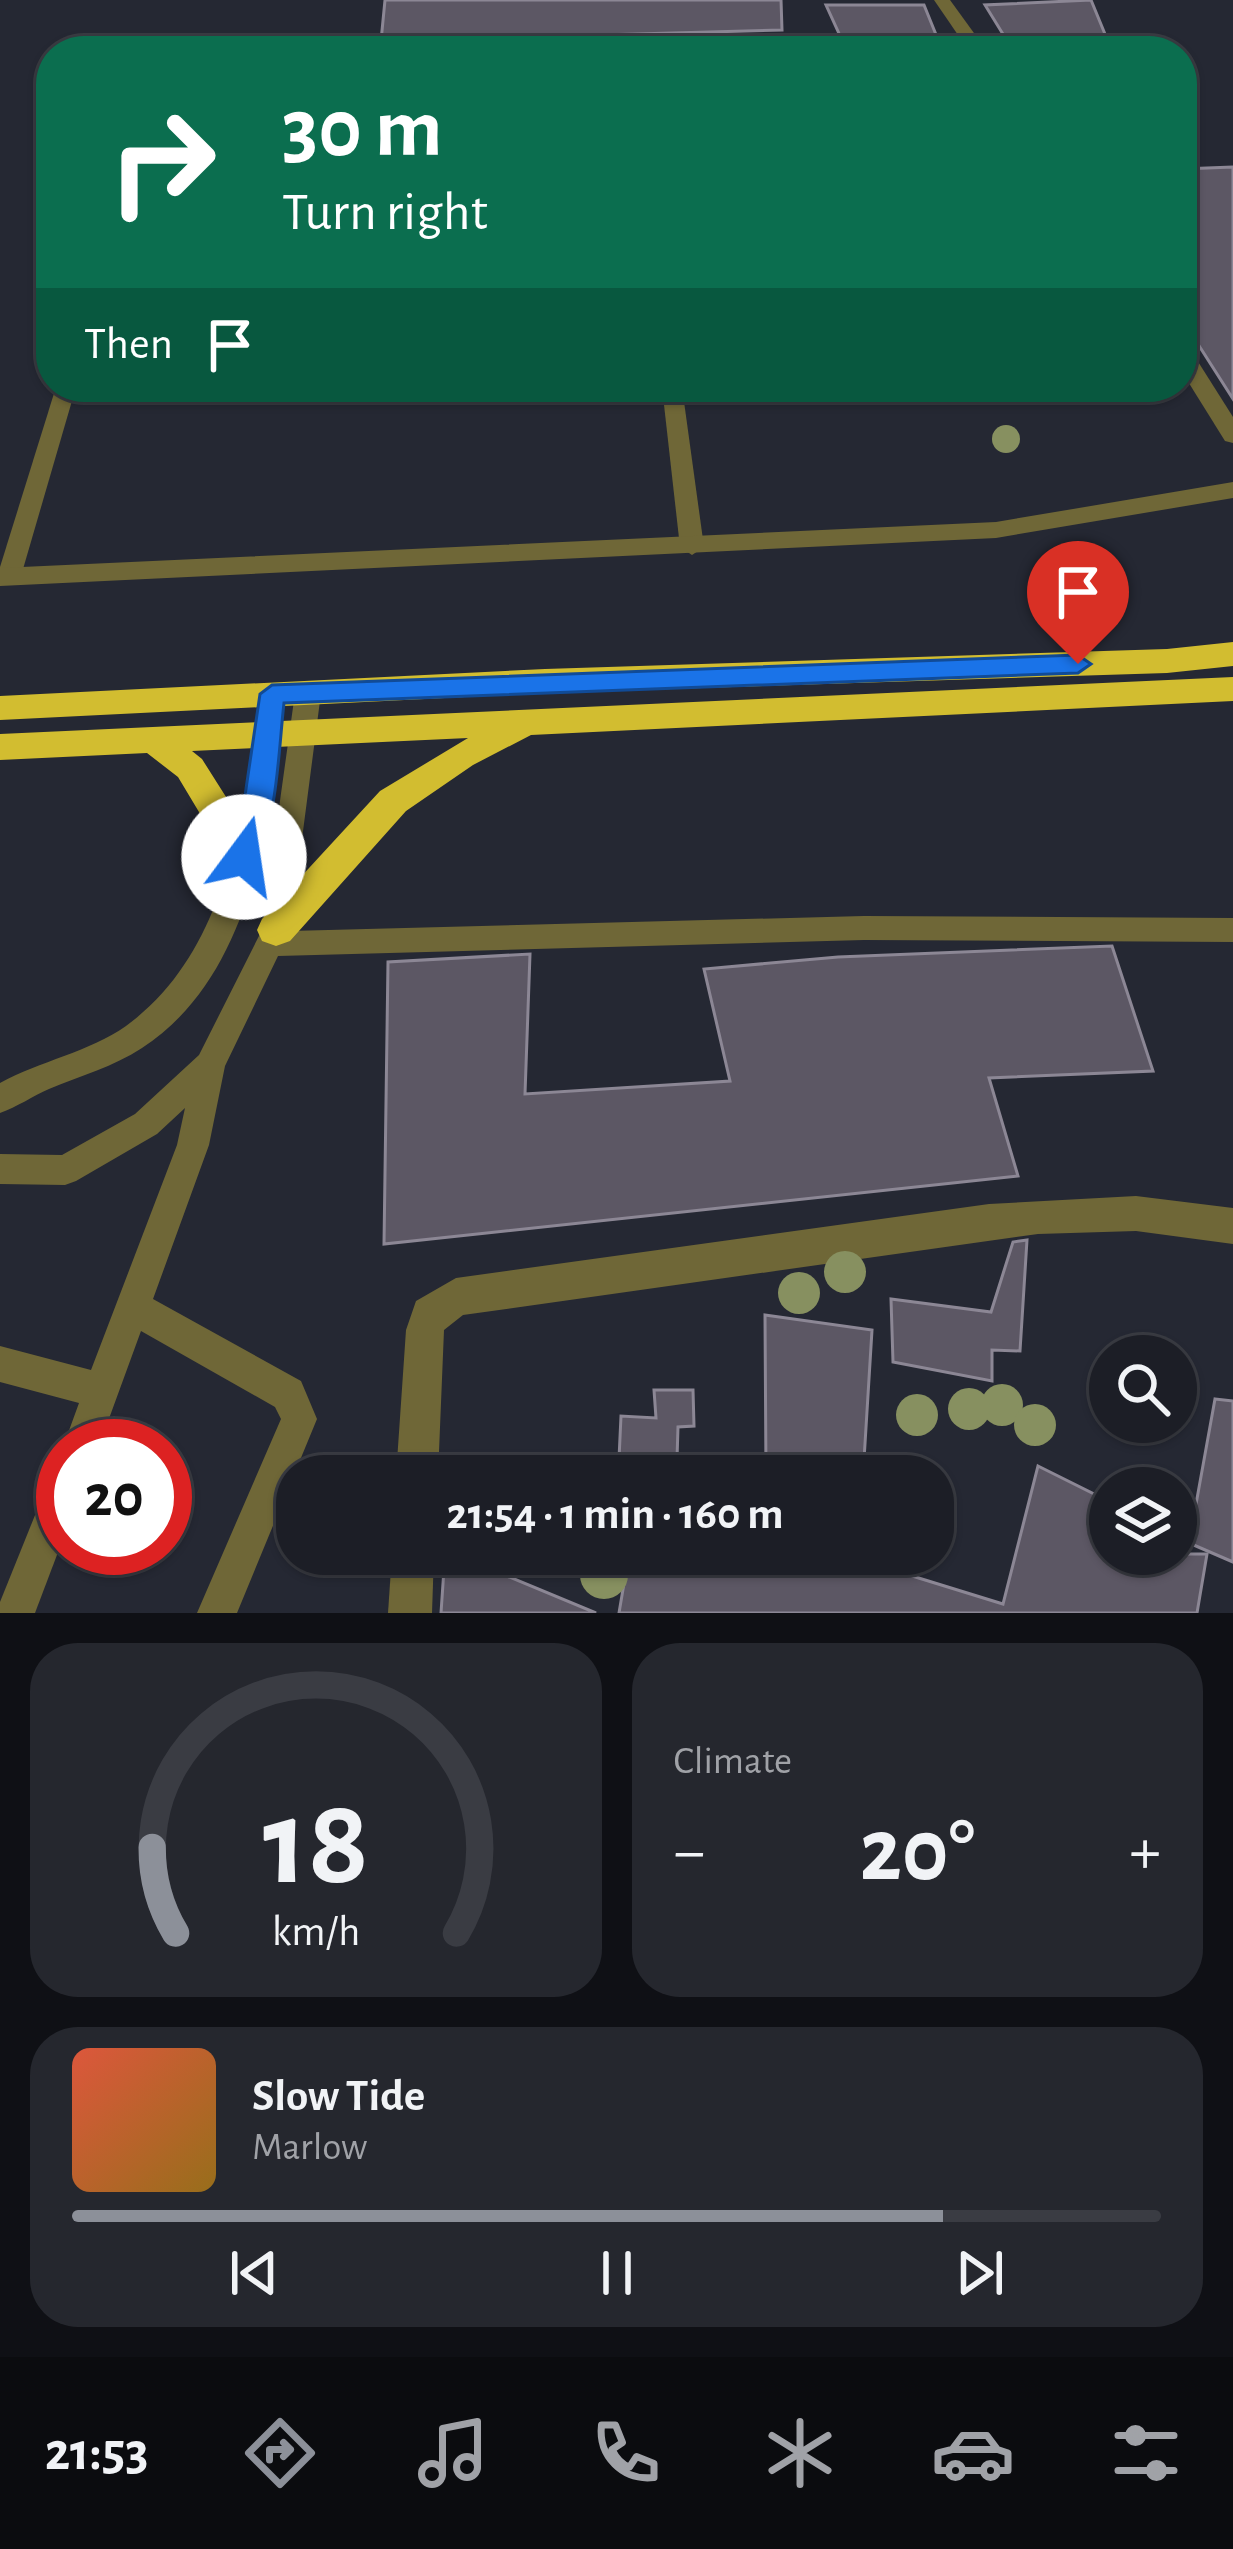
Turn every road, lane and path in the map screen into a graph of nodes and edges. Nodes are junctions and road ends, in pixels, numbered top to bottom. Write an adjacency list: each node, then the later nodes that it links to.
1 (941, 0): 2 (street)
2 (967, 36)
3 (1197, 378): 6 (street)
4 (61, 402): 9 (lane)
5 (674, 402): 8 (lane)
6 (1233, 436)
7 (1233, 490): 8 (street)
8 (692, 547): 9 (street)
9 (4, 576)
10 (1233, 636): 12 (highway)
11 (1233, 654): 12 (highway)
12 (1168, 661): 14 (highway)
13 (1233, 689): 17 (highway)
14 (308, 693): 15 (highway); 18 (lane)
15 (272, 694): 16 (highway); 19 (lane)
16 (0, 708)
17 (535, 721): 18 (highway); 24 (highway)
18 (304, 735): 19 (highway); 24 (lane)
19 (267, 736): 20 (highway); 22 (lane)
20 (154, 740): 21 (highway); 22 (highway)
21 (0, 747)
22 (244, 857): 26 (lane)
23 (1233, 930): 24 (lane)
24 (272, 937): 25 (lane)
25 (210, 1065): 27 (lane); 29 (lane)
26 (0, 1099)
27 (0, 1169)
28 (1233, 1226): 33 (street)
29 (134, 1307): 31 (lane); 37 (lane)
30 (0, 1364): 31 (lane)
31 (102, 1391): 32 (lane)
32 (91, 1419)
33 (418, 1455)
34 (36, 1560): 36 (lane)
35 (412, 1575): 38 (street)
36 (15, 1613)
37 (217, 1613)
38 (410, 1613)

